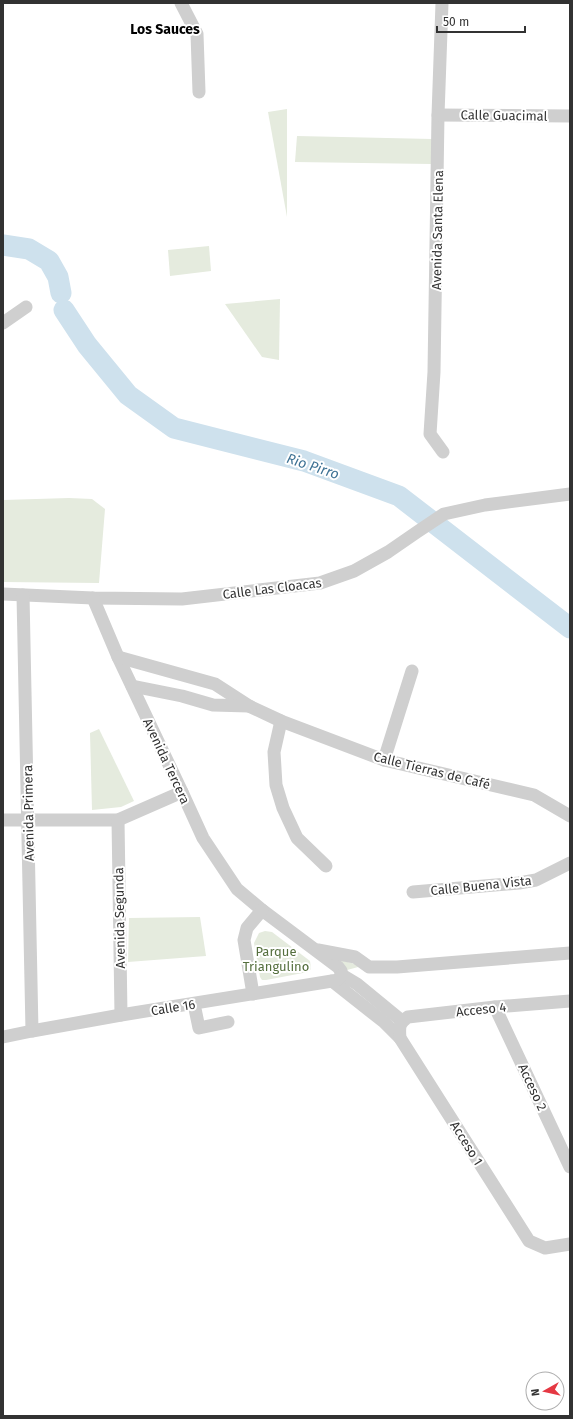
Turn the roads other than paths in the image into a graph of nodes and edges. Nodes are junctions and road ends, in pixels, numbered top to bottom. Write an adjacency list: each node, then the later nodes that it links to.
1 (180, 3): 3 (street)
2 (442, 3): 4 (street, Avenida Santa Elena)
3 (199, 92)
4 (438, 114): 5 (street, Calle Guacimal); 8 (street, Avenida Santa Elena)
5 (570, 116)
6 (26, 307): 7 (street)
7 (3, 323)
8 (443, 452)
9 (570, 494): 12 (street, Calle Las Cloacas)
10 (3, 594): 11 (street, Calle Las Cloacas)
11 (23, 595): 12 (street, Calle Las Cloacas); 21 (street, Avenida Primera)
12 (93, 598): 13 (street, Avenida Tercera)
13 (118, 657): 15 (street, Avenida Tercera); 16 (street, Calle Tierras de Café)
14 (412, 671): 18 (street)
15 (132, 686): 16 (street, Calle Tierras de Café); 19 (street, Avenida Tercera)
16 (249, 706): 17 (street, Calle Tierras de Café)
17 (281, 721): 18 (street, Calle Tierras de Café); 25 (street)
18 (384, 760): 20 (street, Calle Tierras de Café)
19 (182, 792): 23 (street); 27 (street, Avenida Tercera)
20 (570, 816)
21 (28, 819): 22 (street); 23 (street); 39 (street, Avenida Primera)
22 (3, 820)
23 (118, 820): 36 (street, Avenida Segunda)
24 (570, 863): 26 (street, Calle Buena Vista)
25 (326, 866)
26 (413, 892)
27 (262, 910): 28 (street, Avenida Tercera); 32 (street)
28 (313, 949): 30 (street); 31 (street, Avenida Tercera)
29 (570, 953): 30 (street)
30 (369, 967): 31 (street, Calle 16)
31 (337, 978): 32 (street, Calle 16); 38 (street, Acceso 1)
32 (253, 994): 34 (street, Calle 16)
33 (570, 1001): 35 (street, Acceso 4)
34 (194, 1004): 36 (street, Calle 16); 37 (street)
35 (495, 1007): 38 (street, Acceso 4); 41 (street, Acceso 2)
36 (121, 1015): 39 (street, Calle 16)
37 (228, 1022)
38 (400, 1029): 42 (street, Acceso 1)
39 (32, 1030): 40 (street, Calle 16)
40 (3, 1037)
41 (570, 1167)
42 (570, 1244)

